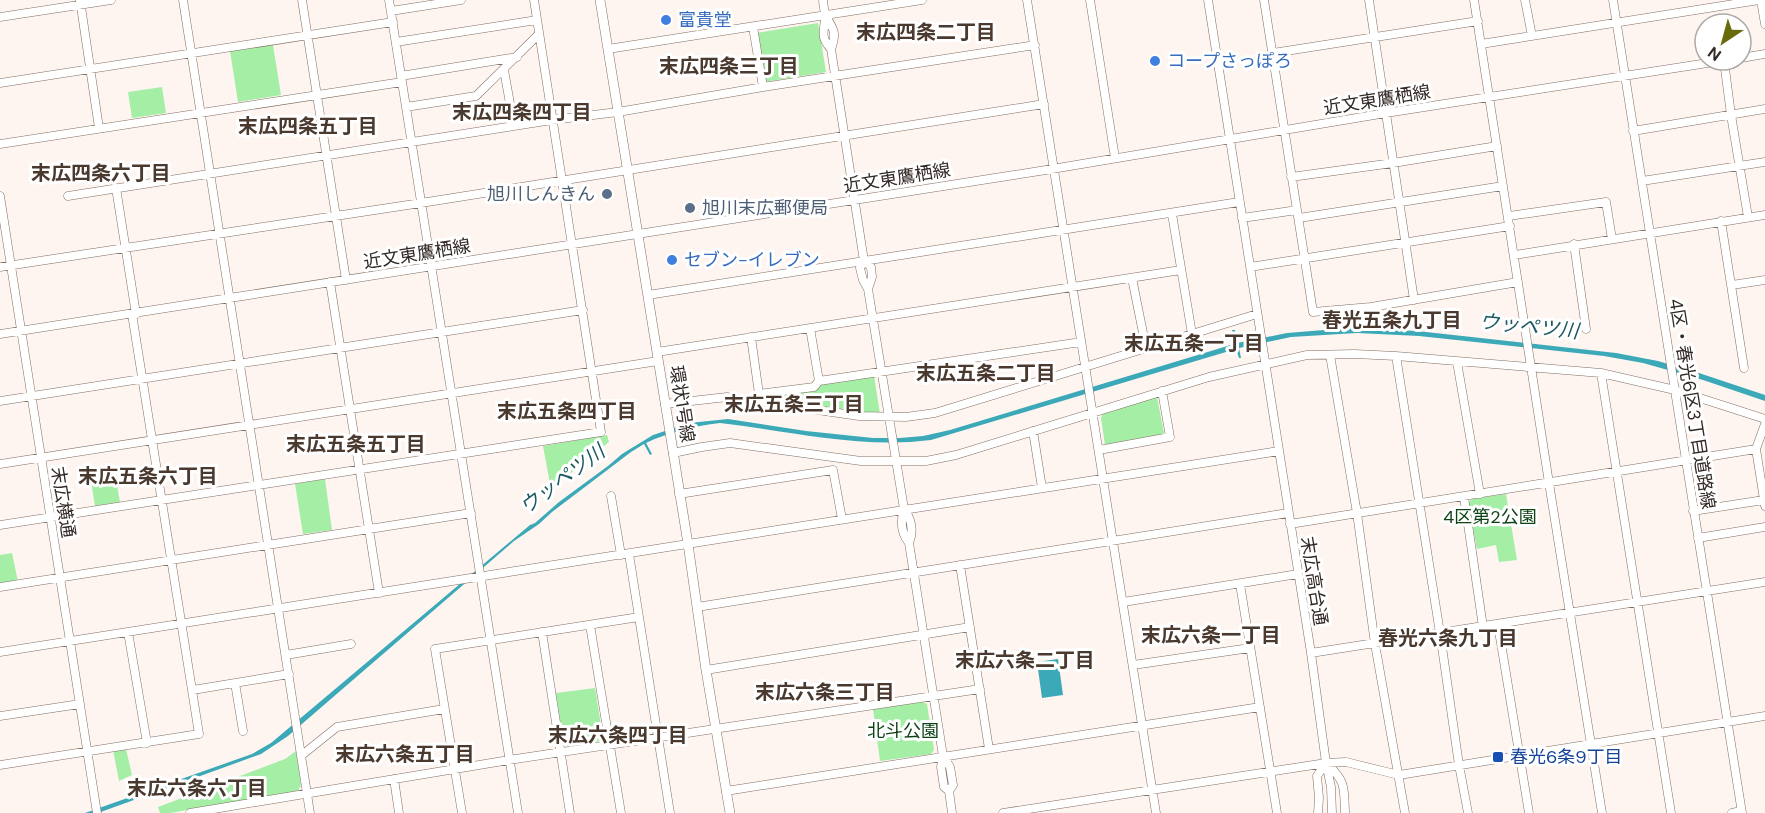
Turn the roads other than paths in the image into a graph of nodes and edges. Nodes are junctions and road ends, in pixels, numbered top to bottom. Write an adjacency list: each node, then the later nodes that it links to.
1 (111, 0): 19 (street)
2 (183, 0): 38 (street)
3 (302, 0): 30 (street)
4 (390, 0): 20 (street)
5 (460, 0): 20 (street)
6 (534, 0): 23 (street)
7 (600, 0): 36 (main road, 環状1号線)
8 (823, 0): 21 (street)
9 (922, 0): 21 (street)
10 (1027, 0): 35 (street)
11 (1090, 0): 69 (street)
12 (1208, 0): 64 (street)
13 (1264, 0): 37 (street)
14 (1369, 0): 32 (street)
15 (1474, 0): 24 (street)
16 (1526, 0): 31 (street)
17 (1613, 0): 26 (street, 4区・春光6区3丁目道路線)
18 (1760, 0): 26 (street); 27 (street)
19 (80, 3): 22 (street); 41 (street)
20 (391, 11): 25 (street)
21 (825, 15): 28 (street); 44 (street)
22 (0, 17)
23 (537, 20): 29 (street); 33 (street)
24 (1478, 21): 32 (street); 34 (street)
25 (393, 22): 30 (street); 33 (street)
26 (1617, 23): 31 (street); 45 (street, 4区・春光6区3丁目道路線)
27 (1765, 24)
28 (753, 27): 36 (street); 48 (street)
29 (539, 34): 39 (street); 58 (street)
30 (307, 36): 38 (street); 49 (street)
31 (1532, 36): 34 (street)
32 (1375, 37): 37 (street); 56 (street)
33 (396, 42): 46 (street)
34 (1481, 44): 50 (street)
35 (1035, 45): 44 (street); 51 (street)
36 (608, 49): 54 (main road, 環状1号線)
37 (1272, 52): 61 (street)
38 (191, 53): 41 (street); 55 (street)
39 (517, 57): 42 (street); 46 (street)
40 (1693, 65): 45 (street, 近文東鷹栖線)
41 (90, 68): 47 (street); 60 (street)
42 (504, 70): 52 (street); 59 (street)
43 (1727, 72): 57 (street)
44 (835, 76): 48 (street); 63 (street)
45 (1626, 76): 50 (street, 近文東鷹栖線); 62 (street, 4区・春光6区3丁目道路線)
46 (402, 79): 49 (street); 52 (street)
47 (0, 83)
48 (763, 87): 54 (street)
49 (316, 95): 55 (street); 68 (street)
50 (1489, 97): 56 (street, 近文東鷹栖線); 67 (street)
51 (1044, 104): 63 (street); 73 (street)
52 (406, 107): 65 (street)
53 (1765, 109): 57 (street)
54 (618, 112): 58 (street); 74 (main road, 環状1号線)
55 (200, 113): 60 (street); 75 (street)
56 (1386, 113): 61 (street, 近文東鷹栖線); 71 (street)
57 (1731, 115): 62 (street); 72 (street)
58 (552, 120): 59 (street); 77 (street)
59 (514, 126): 65 (street)
60 (99, 128): 66 (street)
61 (1285, 129): 64 (street, 近文東鷹栖線); 76 (street)
62 (1633, 131): 78 (street, 4区・春光6区3丁目道路線)
63 (844, 135): 74 (street); 83 (street)
64 (1230, 139): 69 (street, 近文東鷹栖線); 84 (street)
65 (412, 143): 68 (street); 85 (street)
66 (0, 144)
67 (1497, 146): 71 (street); 79 (street)
68 (326, 156): 75 (street); 91 (street)
69 (1115, 158): 73 (street, 近文東鷹栖線)
70 (1765, 162): 72 (street)
71 (1393, 163): 76 (street); 86 (street)
72 (1740, 166): 78 (street); 93 (street)
73 (1054, 168): 83 (street, 近文東鷹栖線); 97 (street)
74 (627, 170): 77 (street); 100 (main road, 環状1号線)
75 (210, 174): 80 (street); 99 (street)
76 (1291, 177): 89 (street)
77 (562, 180): 85 (street); 103 (street)
78 (1642, 181): 98 (street, 4区・春光6区3丁目道路線)
79 (1503, 186): 86 (street); 92 (street)
80 (116, 188): 82 (street); 105 (street)
81 (0, 196): 87 (street, 末広横通)
82 (68, 196)
83 (854, 200): 100 (street, 近文東鷹栖線); 108 (street)
84 (1239, 202): 88 (street); 94 (street)
85 (421, 203): 91 (street); 111 (street)
86 (1399, 203): 89 (street); 102 (street)
87 (1, 206): 109 (street, 末広横通)
88 (1172, 214): 97 (street); 113 (street)
89 (1298, 214): 94 (street); 107 (street)
90 (1765, 215): 93 (street)
91 (336, 216): 99 (street); 115 (street)
92 (1509, 216): 96 (street); 101 (street)
93 (1748, 217): 95 (street)
94 (1242, 218): 112 (street)
95 (1721, 221): 98 (street); 119 (street)
96 (1510, 226): 102 (street); 106 (street)
97 (1064, 230): 108 (street); 120 (street)
98 (1650, 233): 101 (street); 152 (street, 4区・春光6区3丁目道路線)
99 (219, 234): 105 (street); 122 (street)
100 (638, 234): 103 (street, 近文東鷹栖線); 121 (main road, 環状1号線)
101 (1612, 239): 104 (street)
102 (1406, 243): 107 (street); 123 (street)
103 (572, 244): 111 (street, 近文東鷹栖線); 124 (street)
104 (1574, 244): 106 (street); 129 (street)
105 (125, 248): 109 (street); 125 (street)
106 (1515, 255): 118 (street)
107 (1305, 257): 112 (street); 123 (street)
108 (864, 261): 121 (street); 127 (street)
109 (12, 265): 110 (street); 130 (street, 末広横通)
110 (0, 267)
111 (431, 267): 115 (street, 近文東鷹栖線); 131 (street)
112 (1250, 267): 126 (street)
113 (1181, 270): 114 (street); 133 (street)
114 (1132, 278): 120 (street); 137 (street)
115 (346, 280): 117 (street, 近文東鷹栖線)
116 (1765, 280): 119 (street)
117 (330, 282): 122 (street, 近文東鷹栖線); 136 (street)
118 (1518, 282): 123 (street); 144 (street)
119 (1732, 285): 145 (street)
120 (1072, 288): 127 (street); 135 (street)
121 (648, 296): 139 (main road, 環状1号線)
122 (229, 298): 125 (street, 近文東鷹栖線); 142 (street)
123 (1414, 300)
124 (583, 310): 131 (street); 146 (street)
125 (134, 314): 130 (street, 近文東鷹栖線); 150 (street)
126 (1257, 314): 133 (street); 143 (street, 末広高台通)
127 (874, 318): 128 (street); 148 (street)
128 (810, 328): 134 (street); 151 (street)
129 (1586, 329)
130 (21, 331): 132 (street, 近文東鷹栖線); 155 (street, 末広横通)
131 (442, 332): 136 (street); 154 (street)
132 (0, 334)
133 (1192, 334): 137 (street)
134 (751, 337): 139 (street); 156 (street)
135 (1081, 342): 147 (street); 148 (street)
136 (340, 347): 142 (street); 159 (street)
137 (1146, 348): 147 (street)
138 (1330, 355): 140 (street); 143 (street); 195 (street)
139 (658, 356): 146 (street); 158 (main road, 環状1号線)
140 (1396, 356): 141 (street); 189 (street)
141 (1457, 362): 144 (street); 185 (street)
142 (239, 363): 150 (street); 163 (street)
143 (1265, 364): 153 (street); 169 (street, 末広高台通)
144 (1531, 364): 149 (street); 180 (street)
145 (1744, 368)
146 (592, 371): 154 (street); 170 (street)
147 (1086, 371): 160 (street); 161 (street)
148 (881, 372): 151 (street); 161 (street)
149 (1600, 374): 152 (street); 178 (street)
150 (142, 378): 155 (street); 165 (street)
151 (819, 381): 156 (street)
152 (1674, 387): 162 (street); 174 (street, 4区・春光6区3丁目道路線)
153 (1162, 392): 160 (street); 168 (street)
154 (452, 393): 159 (street); 170 (street)
155 (30, 396): 157 (street); 171 (street, 末広横通)
156 (760, 398): 158 (street); 161 (street)
157 (0, 401)
158 (665, 404): 166 (main road, 環状1号線)
159 (350, 409): 163 (street); 176 (street)
160 (1092, 409): 164 (street); 168 (street)
161 (889, 420): 173 (street)
162 (1765, 422): 167 (street)
163 (249, 424): 165 (street); 181 (street)
164 (1033, 431): 173 (street); 183 (street)
165 (153, 439): 171 (street); 188 (street)
166 (672, 449): 172 (street); 184 (main road, 環状1号線)
167 (1756, 449): 174 (street); 182 (street)
168 (1099, 450): 179 (street)
169 (1279, 451): 179 (street); 194 (street, 末広高台通)
170 (462, 453): 176 (street); 193 (street)
171 (41, 457): 175 (street); 196 (street, 末広横通)
172 (832, 458): 173 (street); 177 (street)
173 (896, 459): 191 (street)
174 (1686, 460): 178 (street); 192 (street, 4区・春光6区3丁目道路線)
175 (0, 464)
176 (360, 469): 181 (street); 201 (street)
177 (833, 470): 184 (street); 197 (street)
178 (1617, 472): 180 (street); 219 (street)
179 (1103, 478): 183 (street); 203 (street)
180 (1549, 483): 185 (street); 222 (street)
181 (259, 485): 188 (street); 205 (street)
182 (1763, 486): 190 (street)
183 (1042, 488): 191 (street)
184 (680, 494): 204 (main road, 環状1号線)
185 (1480, 494): 187 (street)
186 (611, 496): 206 (street)
187 (1464, 497): 189 (street); 228 (street)
188 (161, 500): 196 (street); 207 (street)
189 (1419, 503): 195 (street); 231 (street)
190 (1765, 503): 192 (street)
191 (904, 509): 197 (street); 209 (street)
192 (1693, 511): 202 (street, 4区・春光6区3丁目道路線)
193 (471, 513): 201 (street); 211 (street)
194 (1288, 513): 198 (street, 末広高台通); 203 (street)
195 (1357, 513): 198 (street); 236 (street)
196 (51, 518): 199 (street); 212 (street, 末広横通)
197 (842, 519): 204 (street)
198 (1290, 524): 210 (street, 末広高台通)
199 (0, 525)
200 (1765, 527): 202 (street)
201 (370, 529): 205 (street); 217 (street)
202 (1698, 538): 216 (street, 4区・春光6区3丁目道路線)
203 (1113, 540): 208 (street); 218 (street)
204 (688, 544): 206 (street); 220 (main road, 環状1号線)
205 (268, 545): 207 (street); 221 (street)
206 (625, 554): 211 (street); 223 (street)
207 (172, 560): 212 (street); 224 (street)
208 (960, 565): 209 (street); 227 (street)
209 (914, 572): 220 (street); 232 (street)
210 (1298, 574): 214 (street); 239 (street, 末広高台通)
211 (481, 577): 217 (street); 233 (street)
212 (60, 578): 215 (street); 234 (street, 末広横通)
213 (1765, 582): 216 (street)
214 (1240, 584): 218 (street); 237 (street)
215 (0, 587)
216 (1707, 591): 219 (street); 253 (street, 4区・春光6区3丁目道路線)
217 (379, 593): 221 (street)
218 (1123, 602): 241 (street)
219 (1637, 602): 222 (street); 257 (street)
220 (696, 607): 242 (main road, 環状1号線)
221 (279, 608): 224 (street); 240 (street)
222 (1570, 613): 226 (street); 260 (street)
223 (639, 617): 225 (street); 258 (street)
224 (181, 624): 229 (street); 245 (street)
225 (590, 625): 230 (street); 261 (street)
226 (1498, 625): 228 (street); 267 (street)
227 (970, 627): 232 (street); 246 (street)
228 (1483, 627): 231 (street)
229 (128, 632): 234 (street); 259 (street)
230 (542, 632): 233 (street); 264 (street)
231 (1440, 633): 236 (street); 271 (street)
232 (924, 635): 242 (street); 247 (street)
233 (490, 640): 250 (street); 268 (street)
234 (70, 641): 238 (street); 248 (street, 末広横通)
235 (351, 644): 240 (street)
236 (1375, 644): 239 (street); 274 (street)
237 (1250, 648): 241 (street); 249 (street)
238 (0, 652)
239 (1311, 653): 269 (street, 末広高台通)
240 (286, 655): 243 (street)
241 (1133, 665): 254 (street)
242 (706, 670): 255 (main road, 環状1号線)
243 (289, 674): 244 (street); 265 (street)
244 (235, 683): 245 (street); 256 (street)
245 (193, 690): 259 (street)
246 (980, 690): 247 (street); 262 (street)
247 (934, 697): 255 (street); 266 (street)
248 (80, 704): 251 (street); 263 (street, 末広横通)
249 (1260, 707): 254 (street); 273 (street)
250 (444, 709): 265 (street); 272 (street)
251 (0, 716)
252 (1765, 717): 253 (street)
253 (1727, 723): 257 (street); 279 (street, 4区・春光6区3丁目道路線)
254 (1143, 725): 262 (street); 276 (street)
255 (716, 730): 258 (street); 277 (main road, 環状1号線)
256 (243, 731)
257 (1658, 734): 260 (street); 301 (street)
258 (658, 738): 261 (street); 288 (street)
259 (147, 743): 263 (street)
260 (1591, 744): 267 (street); 300 (street)
261 (609, 745): 264 (street); 287 (street)
262 (989, 749): 266 (street)
263 (87, 752): 270 (street); 280 (street, 末広横通)
264 (560, 752): 268 (street); 286 (street)
265 (302, 755): 278 (street)
266 (943, 756): 277 (street); 290 (street)
267 (1519, 756): 271 (street); 299 (street)
268 (509, 760): 272 (street); 285 (street)
269 (1326, 763): 273 (street); 274 (street); 294 (street); 295 (street, 末広高台通); 296 (street)
270 (0, 765)
271 (1459, 765): 274 (street); 298 (street)
272 (455, 769): 275 (street); 284 (street)
273 (1271, 771): 276 (street); 293 (street)
274 (1399, 775): 297 (street)
275 (394, 779): 278 (street); 283 (street)
276 (1153, 790): 291 (street); 292 (street)
277 (726, 791): 289 (main road, 環状1号線)
278 (307, 792): 281 (street); 282 (street)
279 (1741, 812): 302 (street)
280 (97, 813)
281 (190, 813)
282 (310, 813)
283 (399, 813)
284 (462, 813)
285 (518, 813)
286 (570, 813)
287 (621, 813)
288 (670, 813)
289 (730, 813)
290 (952, 813)
291 (1002, 813)
292 (1156, 813)
293 (1277, 813)
294 (1318, 813)
295 (1332, 813)
296 (1345, 813)
297 (1405, 813)
298 (1468, 813)
299 (1529, 813)
300 (1602, 813)
301 (1671, 813)
302 (1732, 813)

